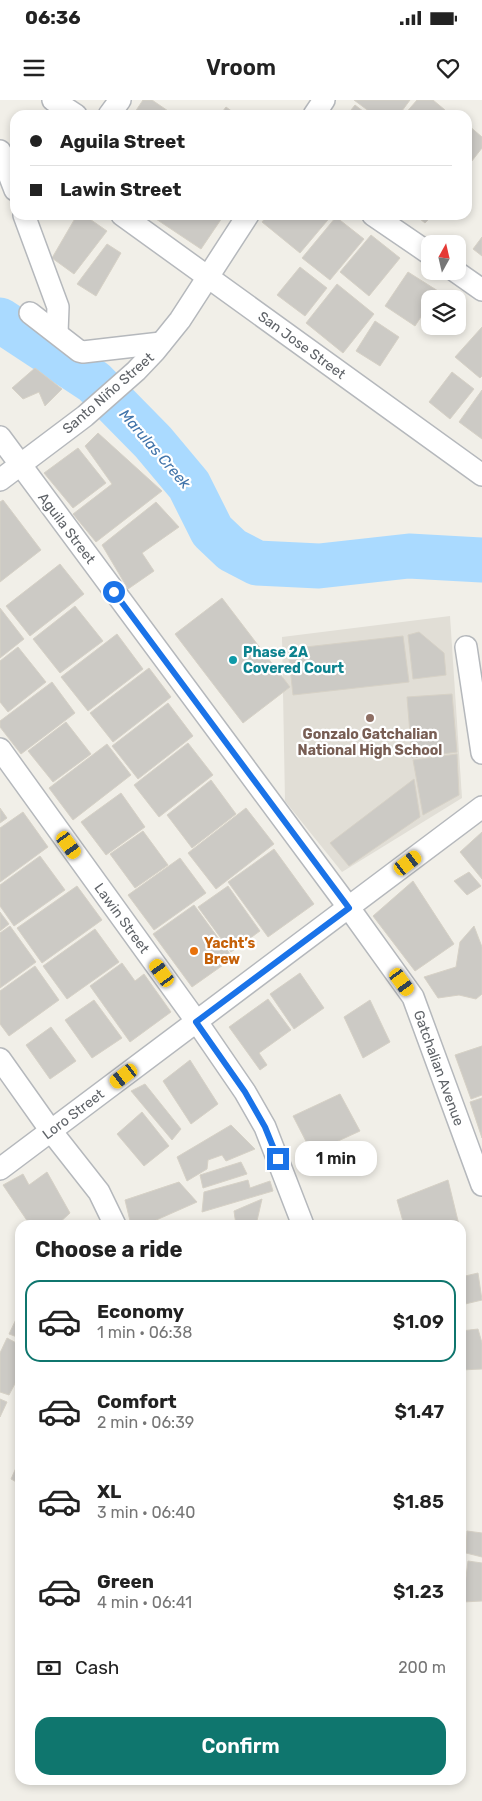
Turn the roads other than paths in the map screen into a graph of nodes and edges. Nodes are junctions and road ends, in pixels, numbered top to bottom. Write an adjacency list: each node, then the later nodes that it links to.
1 (53, 100): 2 (street)
2 (68, 110)
3 (0, 151): 4 (street)
4 (10, 177)
5 (26, 220): 14 (street)
6 (129, 220): 10 (street, San Jose Street)
7 (245, 220): 10 (street, Santo Niño Street)
8 (380, 220): 9 (street)
9 (421, 248)
10 (208, 277): 15 (street, Santo Niño Street); 18 (street, San Jose Street)
11 (466, 279): 12 (street)
12 (482, 290)
13 (30, 313): 14 (street)
14 (57, 333): 15 (street)
15 (161, 343): 17 (street, Santo Niño Street)
16 (0, 437): 17 (street, Aguila Street)
17 (21, 466): 19 (street, Santo Niño Street); 24 (street, Aguila Street)
18 (482, 475)
19 (0, 480)
20 (466, 647): 22 (street)
21 (0, 749): 25 (street, Lawin Street)
22 (482, 753)
23 (482, 806): 24 (street, Loro Street)
24 (349, 908): 25 (street, Loro Street); 29 (street, Gatchalian Avenue)
25 (196, 1022): 27 (street, Loro Street); 31 (street, Lawin Street)
26 (0, 1059): 27 (street)
27 (52, 1130): 28 (street, Loro Street); 30 (street)
28 (0, 1169)
29 (482, 1186)
30 (113, 1220)
31 (301, 1220)

